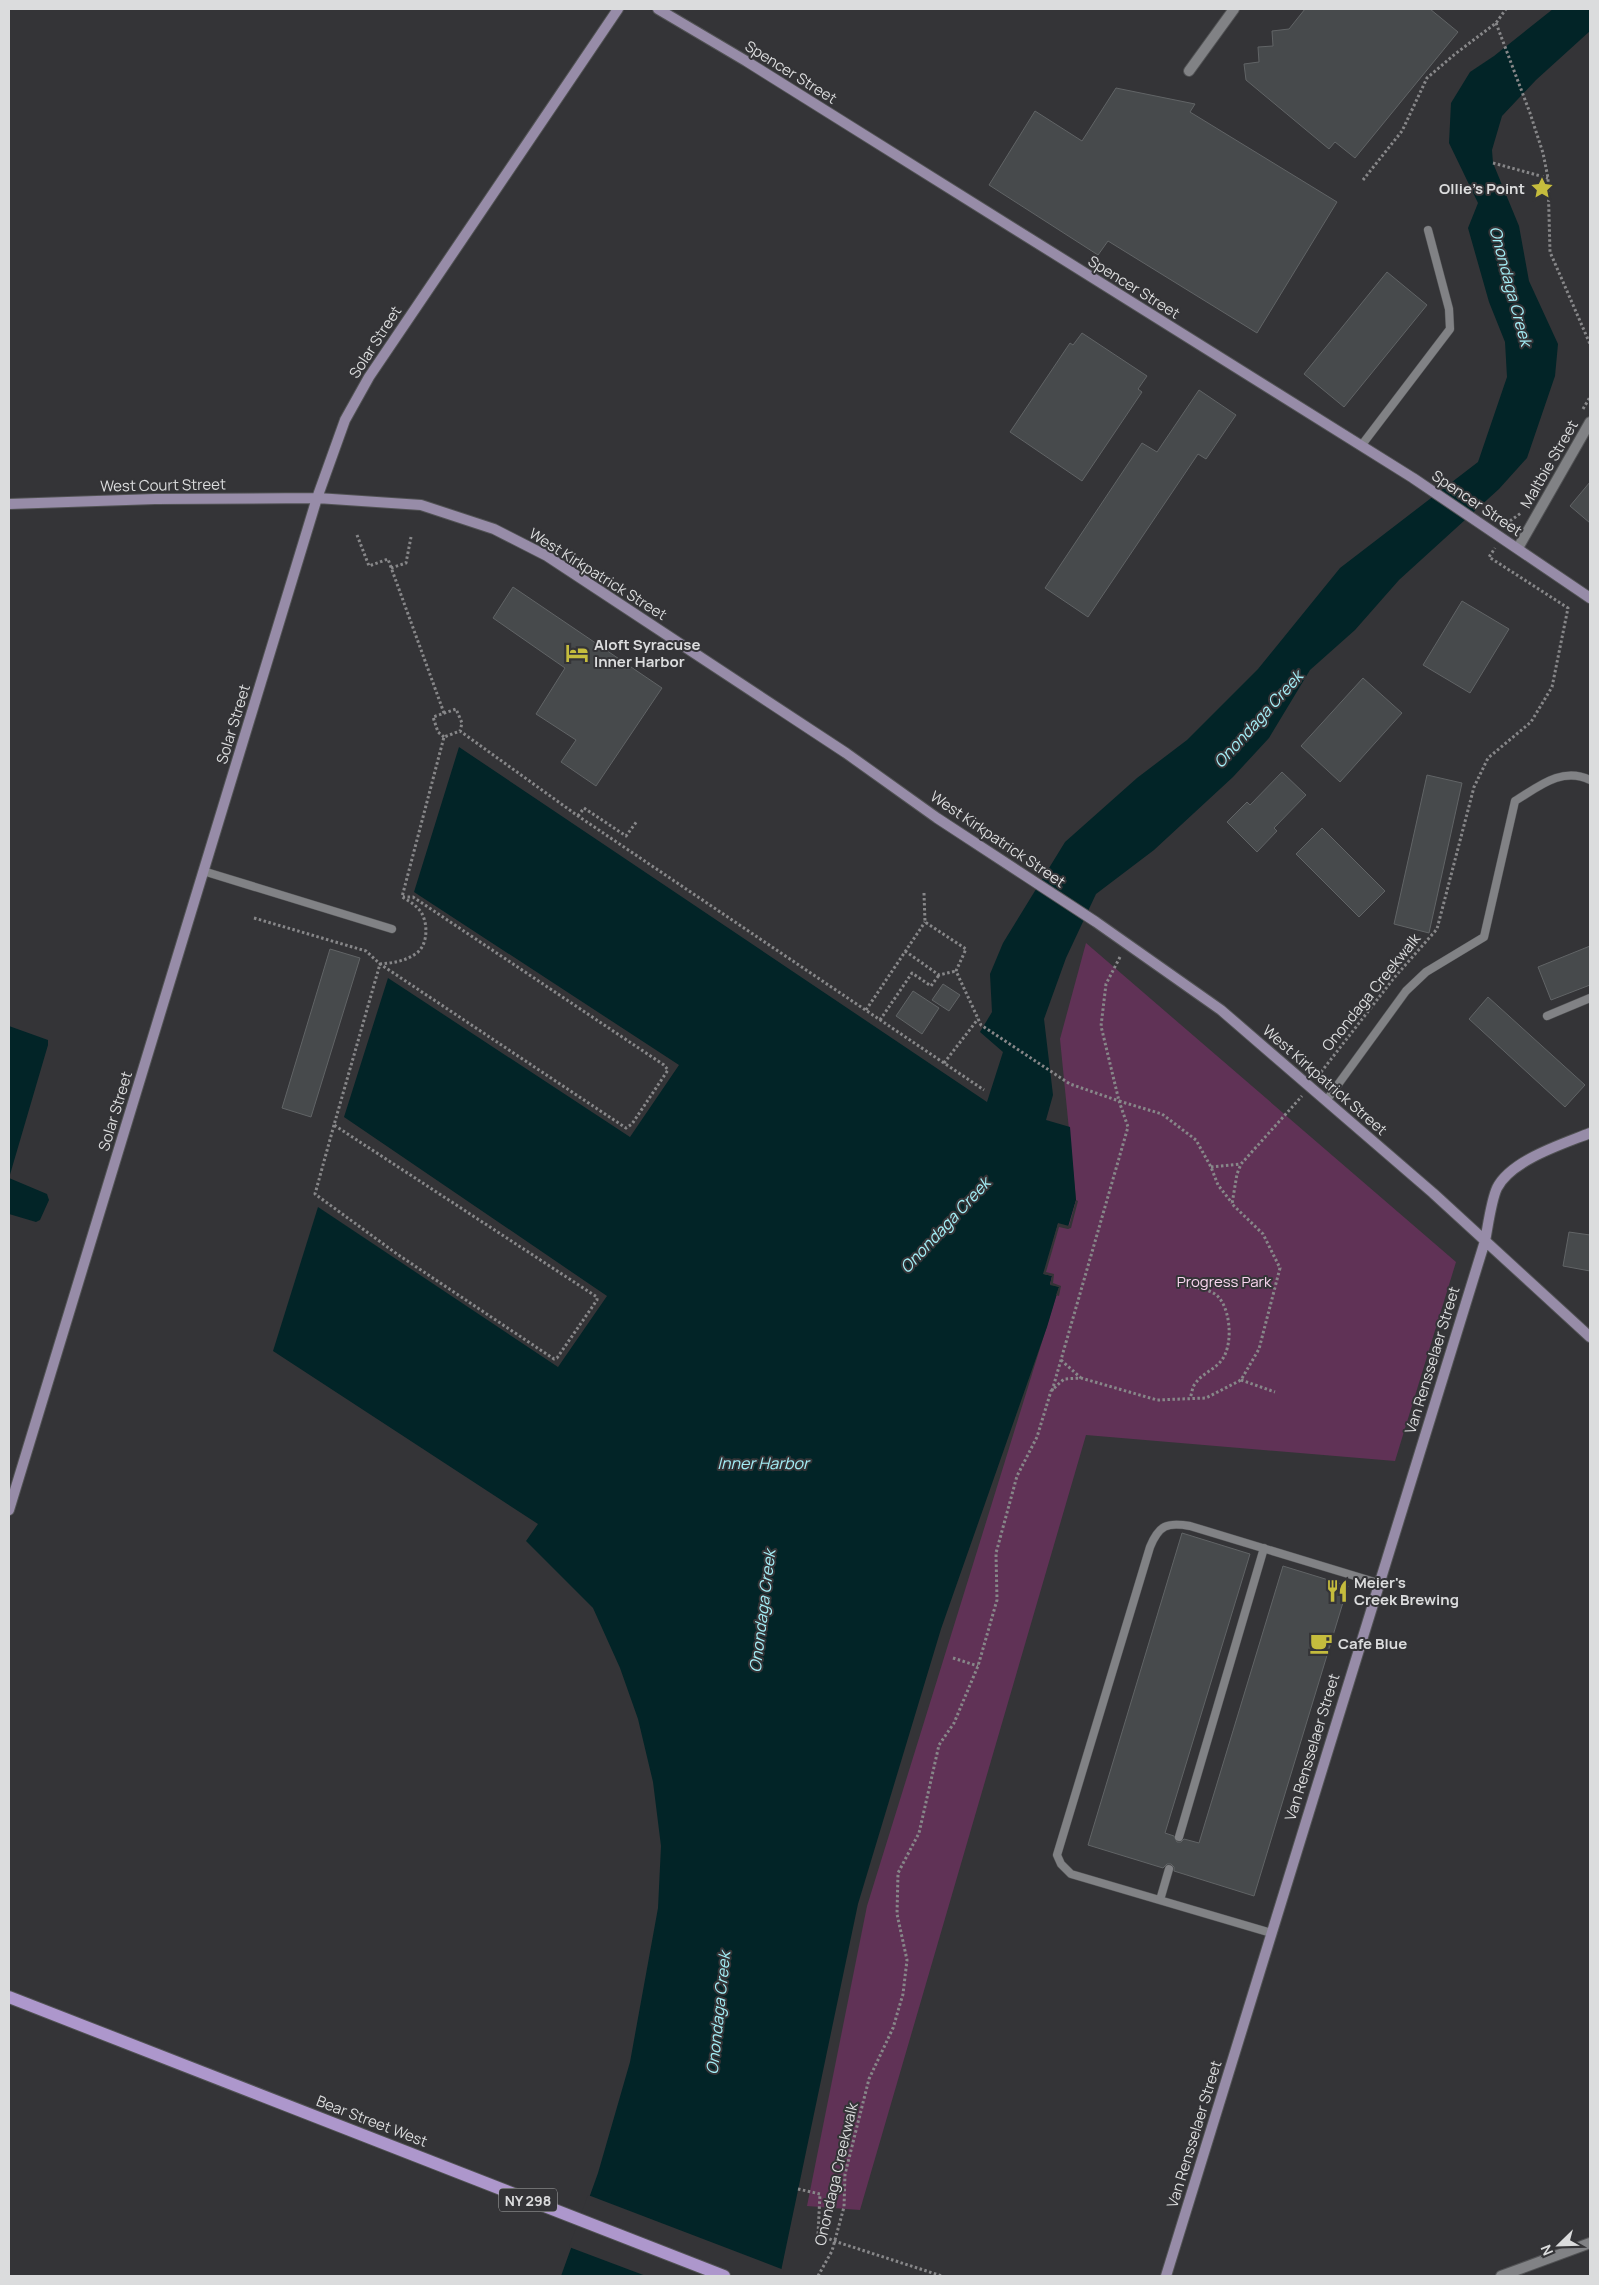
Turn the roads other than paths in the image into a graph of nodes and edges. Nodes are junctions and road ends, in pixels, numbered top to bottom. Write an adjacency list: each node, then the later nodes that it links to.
1 (618, 9): 8 (street, Solar Street)
2 (658, 9): 7 (street, Spencer Street)
3 (1234, 9): 4 (street)
4 (1188, 71)
5 (1428, 230): 7 (lane)
6 (1590, 422): 10 (street, Maltbie Street)
7 (1361, 446): 10 (street, Spencer Street)
8 (317, 498): 9 (street, West Court Street); 13 (street, Solar Street); 17 (street, West Kirkpatrick Street)
9 (9, 504)
10 (1518, 548): 11 (street, Spencer Street)
11 (1590, 598)
12 (1590, 780): 17 (lane)
13 (203, 871): 14 (lane); 21 (street, Solar Street)
14 (392, 929)
15 (1590, 998): 16 (lane)
16 (1547, 1016)
17 (1326, 1101): 19 (street, West Kirkpatrick Street)
18 (1590, 1133): 19 (street, Van Rensselaer Street)
19 (1485, 1241): 20 (street, West Kirkpatrick Street); 23 (street, Van Rensselaer Street)
20 (1590, 1337)
21 (9, 1510)
22 (1264, 1548): 23 (lane); 24 (lane); 26 (lane)
23 (1378, 1583): 27 (street, Van Rensselaer Street)
24 (1179, 1837)
25 (1169, 1870): 26 (lane)
26 (1160, 1900): 27 (lane)
27 (1271, 1933): 31 (street, Van Rensselaer Street)
28 (9, 1997): 30 (main road, Bear Street West / NY 298)
29 (1590, 2243): 32 (street)
30 (724, 2276)
31 (1166, 2276)
32 (1501, 2276)

